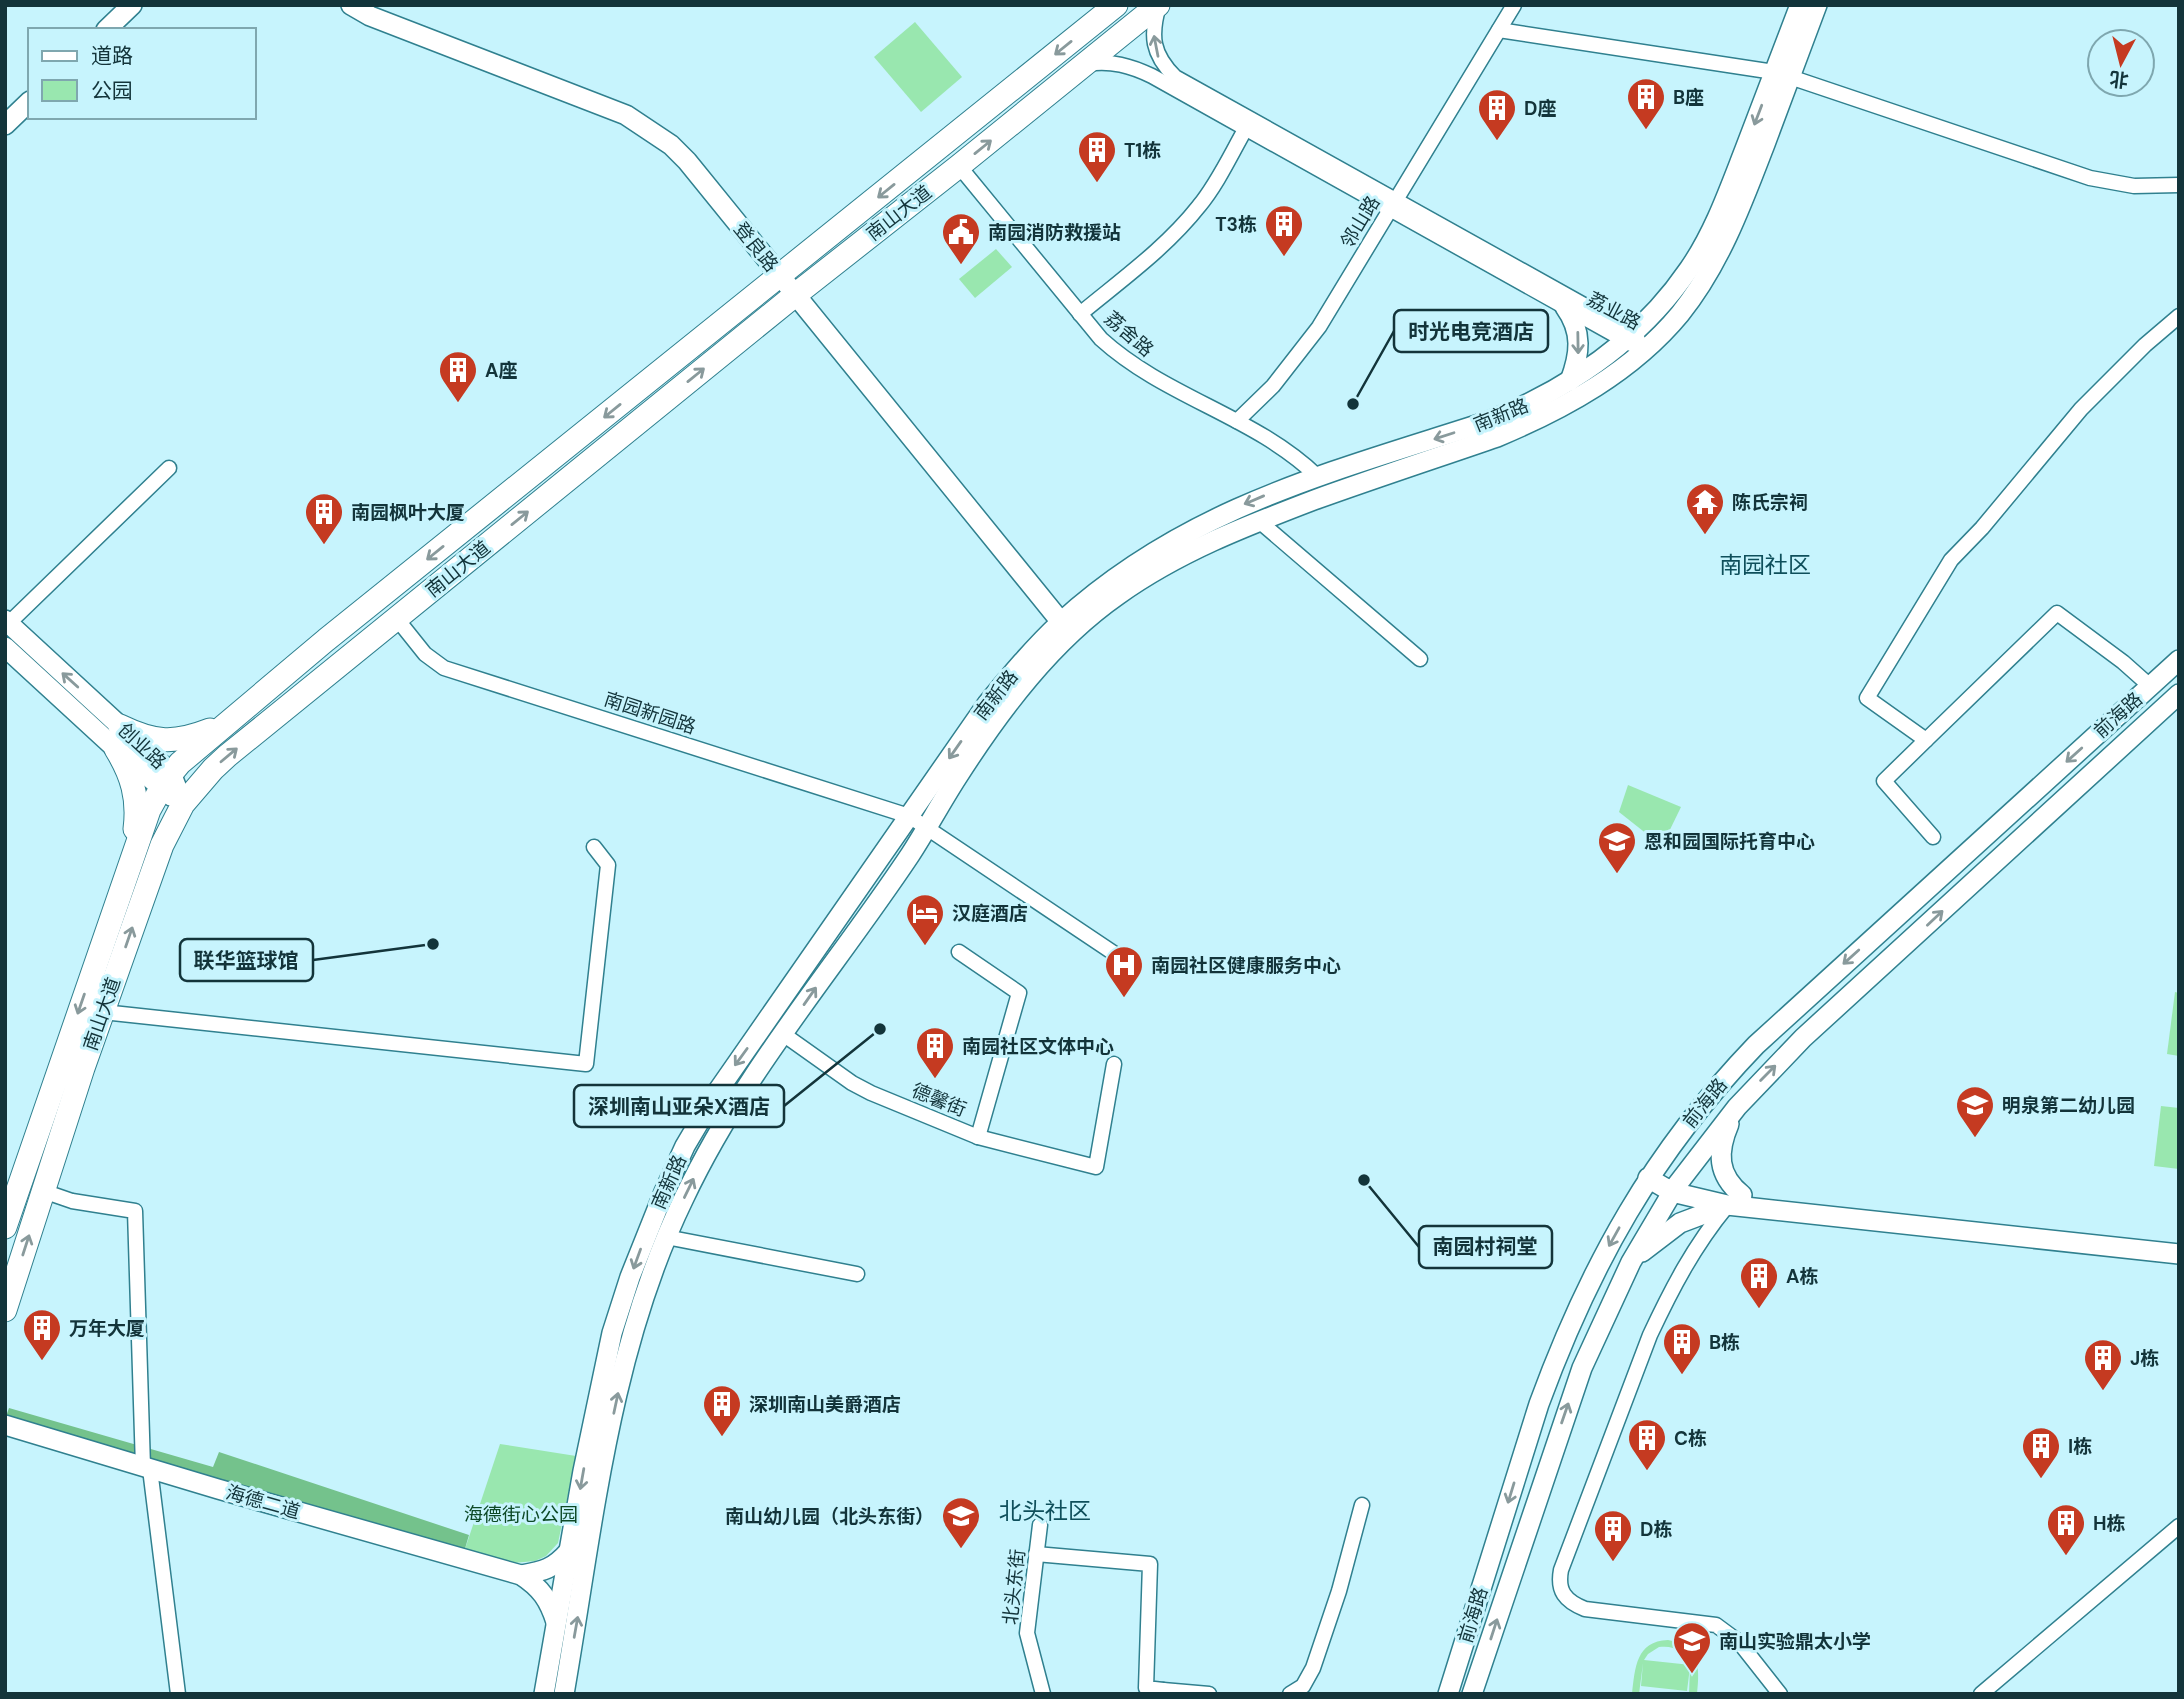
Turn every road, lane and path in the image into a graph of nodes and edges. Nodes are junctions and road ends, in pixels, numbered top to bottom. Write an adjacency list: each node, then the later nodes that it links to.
1 (132, 5): 8 (main road)
2 (351, 5): 18 (main road, 登良路)
3 (1116, 5): 18 (main road, 南山大道, one-way to 18)
4 (1159, 5): 10 (main road, 南山大道); 17 (street, 荔业路, one-way to 4)
5 (1514, 5): 9 (street, 邻山路)
6 (1800, 5): 11 (main road, 南新路)
7 (1817, 5): 11 (main road, 南新路)
8 (108, 28)
9 (1499, 30): 11 (street); 17 (street, 邻山路)
10 (1086, 64): 14 (street, 荔业路); 15 (main road, 南山大道, one-way to 10)
11 (1782, 75): 16 (street); 22 (main road, 南新路)
12 (28, 103): 13 (main road)
13 (5, 125)
14 (1246, 128): 17 (street, 荔业路); 20 (street)
15 (959, 166): 18 (main road, 南山大道); 20 (street, 荔舍路)
16 (2179, 185)
17 (1393, 205): 19 (street, 荔业路); 22 (street, 荔业路); 24 (street, 邻山路)
18 (788, 286): 29 (main road, 南山大道, one-way to 18); 31 (main road, 登良路); 37 (main road, 南山大道, one-way to 37)
19 (1565, 307): 22 (street, 荔业路); 23 (main road, one-way to 23)
20 (1080, 314): 24 (street, 荔舍路)
21 (2179, 316): 39 (street)
22 (1635, 342): 23 (main road, 南新路); 25 (main road, 南新路)
23 (1570, 381): 25 (main road, 南新路)
24 (1237, 421): 27 (street, 荔舍路)
25 (1493, 429): 27 (main road, 南新路, one-way to 27); 28 (main road, 南新路)
26 (169, 468): 30 (street)
27 (1318, 477): 31 (main road, 南新路, one-way to 31)
28 (1259, 521): 33 (street); 44 (main road, 南新路)
29 (397, 618): 42 (main road, 南山大道, one-way to 29); 43 (street, 南园新园路)
30 (7, 622): 38 (main road, 创业路, one-way to 30)
31 (1060, 622): 43 (main road, 南新路, one-way to 43)
32 (5, 647): 40 (main road, 创业路)
33 (1420, 659)
34 (2179, 660): 35 (main road, 前海路)
35 (2150, 686): 39 (street); 55 (main road, 前海路, one-way to 55)
36 (2179, 694): 53 (main road, 前海路, one-way to 36)
37 (226, 723): 38 (main road); 41 (main road, 南山大道)
38 (120, 726): 41 (main road, 创业路)
39 (1926, 740): 45 (street)
40 (116, 749): 41 (main road, 创业路); 47 (main road)
41 (165, 780): 42 (main road, 创业路); 47 (main road, 南山大道)
42 (183, 804): 50 (main road, 南山大道, one-way to 42)
43 (909, 816): 44 (street, 南园新园路); 71 (main road, 南新路, one-way to 71)
44 (927, 827): 49 (street, 南园新园路); 51 (main road, 南新路, one-way to 44)
45 (1933, 837)
46 (594, 847): 50 (street)
47 (128, 870): 59 (main road, 南山大道, one-way to 59)
48 (959, 952): 54 (street)
49 (1127, 962)
50 (103, 1012): 57 (main road, 南山大道)
51 (783, 1034): 54 (street, 德馨街); 60 (main road, 南新路, one-way to 51)
52 (1114, 1064): 54 (street, 德馨街)
53 (1737, 1107): 56 (main road, 前海路); 58 (main road)
54 (978, 1137)
55 (1648, 1178): 56 (main road); 82 (main road, 前海路, one-way to 82)
56 (1676, 1187): 58 (main road); 63 (main road, 前海路)
57 (43, 1191): 65 (main road, 南山大道, one-way to 57); 67 (street)
58 (1734, 1200): 61 (main road); 62 (main road); 63 (main road); 84 (street)
59 (5, 1227)
60 (666, 1237): 64 (street); 78 (main road, 南新路, one-way to 60)
61 (2179, 1242)
62 (2179, 1254)
63 (1631, 1262): 83 (main road, 前海路, one-way to 63)
64 (858, 1274)
65 (5, 1311)
66 (5, 1426): 67 (main road, 海德二道)
67 (146, 1468): 73 (main road, 海德二道); 76 (street)
68 (1362, 1505): 81 (street)
69 (1040, 1525): 72 (street, 北头东街)
70 (2179, 1526): 85 (street)
71 (569, 1551): 73 (main road); 74 (main road, 南新路)
72 (1036, 1554): 75 (street); 79 (street, 北头东街)
73 (521, 1575): 74 (main road, 海德二道)
74 (557, 1623): 77 (main road, 南新路)
75 (1162, 1692): 80 (street)
76 (178, 1694)
77 (544, 1694)
78 (564, 1694)
79 (1043, 1694)
80 (1209, 1694)
81 (1290, 1694)
82 (1448, 1694)
83 (1472, 1694)
84 (1780, 1694)
85 (1981, 1694)

